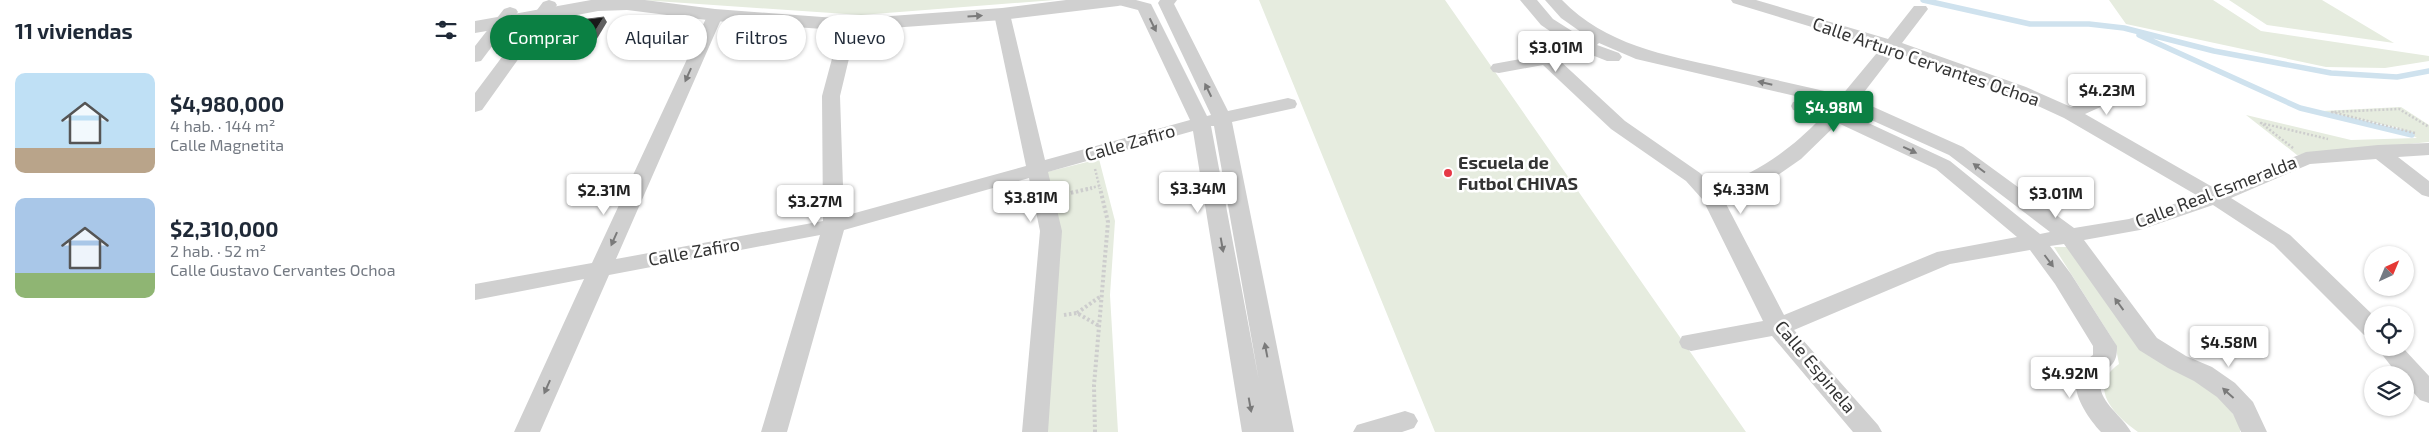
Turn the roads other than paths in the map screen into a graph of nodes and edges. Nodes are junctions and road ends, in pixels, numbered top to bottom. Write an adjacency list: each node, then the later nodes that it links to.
1 (577, 0): 9 (street)
2 (1117, 0): 10 (street); 35 (street, one-way to 35)
3 (1169, 0): 34 (street, one-way to 3)
4 (1528, 0): 22 (street)
5 (1553, 0): 22 (street)
6 (1739, 0): 23 (street, Calle Arturo Cervantes Ochoa)
7 (627, 4): 9 (street); 13 (street); 14 (street)
8 (1920, 9): 23 (street)
9 (545, 10): 11 (street); 12 (street)
10 (1002, 14): 17 (street, one-way to 10); 38 (street)
11 (517, 15)
12 (541, 15)
13 (588, 15)
14 (715, 15): 19 (street); 45 (street, one-way to 45)
15 (490, 18): 16 (street)
16 (475, 19)
17 (904, 21)
18 (490, 22): 20 (street)
19 (816, 23)
20 (475, 27)
21 (490, 38): 24 (street)
22 (1591, 41): 25 (street); 32 (street)
23 (1890, 45): 32 (street); 33 (street, Calle Arturo Cervantes Ochoa)
24 (475, 57)
25 (1547, 59): 28 (street); 40 (street, Calle Espinela)
26 (508, 60): 31 (street)
27 (840, 60): 42 (street)
28 (1499, 68)
29 (2130, 87): 33 (street)
30 (1288, 104): 34 (street, Calle Zafiro)
31 (475, 106)
32 (1842, 109): 40 (street); 43 (street, one-way to 32); 44 (street, one-way to 44)
33 (2071, 114): 41 (street, Calle Arturo Cervantes Ochoa)
34 (1222, 118): 35 (street, Calle Zafiro); 57 (street, one-way to 34)
35 (1201, 123): 38 (street, Calle Zafiro); 56 (street, one-way to 56)
36 (2425, 142): 37 (street, Calle Real Esmeralda)
37 (2378, 151): 39 (street); 41 (street, Calle Real Esmeralda)
38 (1038, 169): 42 (street, Calle Zafiro); 55 (street)
39 (2429, 191)
40 (1712, 197): 48 (street, Calle Espinela)
41 (2215, 197): 43 (street, Calle Real Esmeralda); 47 (street, Calle Arturo Cervantes Ochoa)
42 (835, 226): 45 (street, Calle Zafiro); 54 (street)
43 (2070, 236): 44 (street, Calle Real Esmeralda); 61 (street, one-way to 43)
44 (2034, 240): 48 (street, Calle Real Esmeralda); 60 (street, one-way to 60)
45 (601, 269): 46 (street, Calle Zafiro); 53 (street, one-way to 53)
46 (475, 292)
47 (2364, 320)
48 (1778, 327): 49 (street, Calle Real Esmeralda); 59 (street, Calle Espinela)
49 (1691, 342)
50 (2396, 356): 51 (street)
51 (2429, 393)
52 (1405, 421): 58 (street)
53 (527, 432)
54 (774, 432)
55 (1035, 432)
56 (1255, 432)
57 (1281, 432)
58 (1366, 432)
59 (1869, 432)
60 (2118, 432)
61 (2254, 432)

